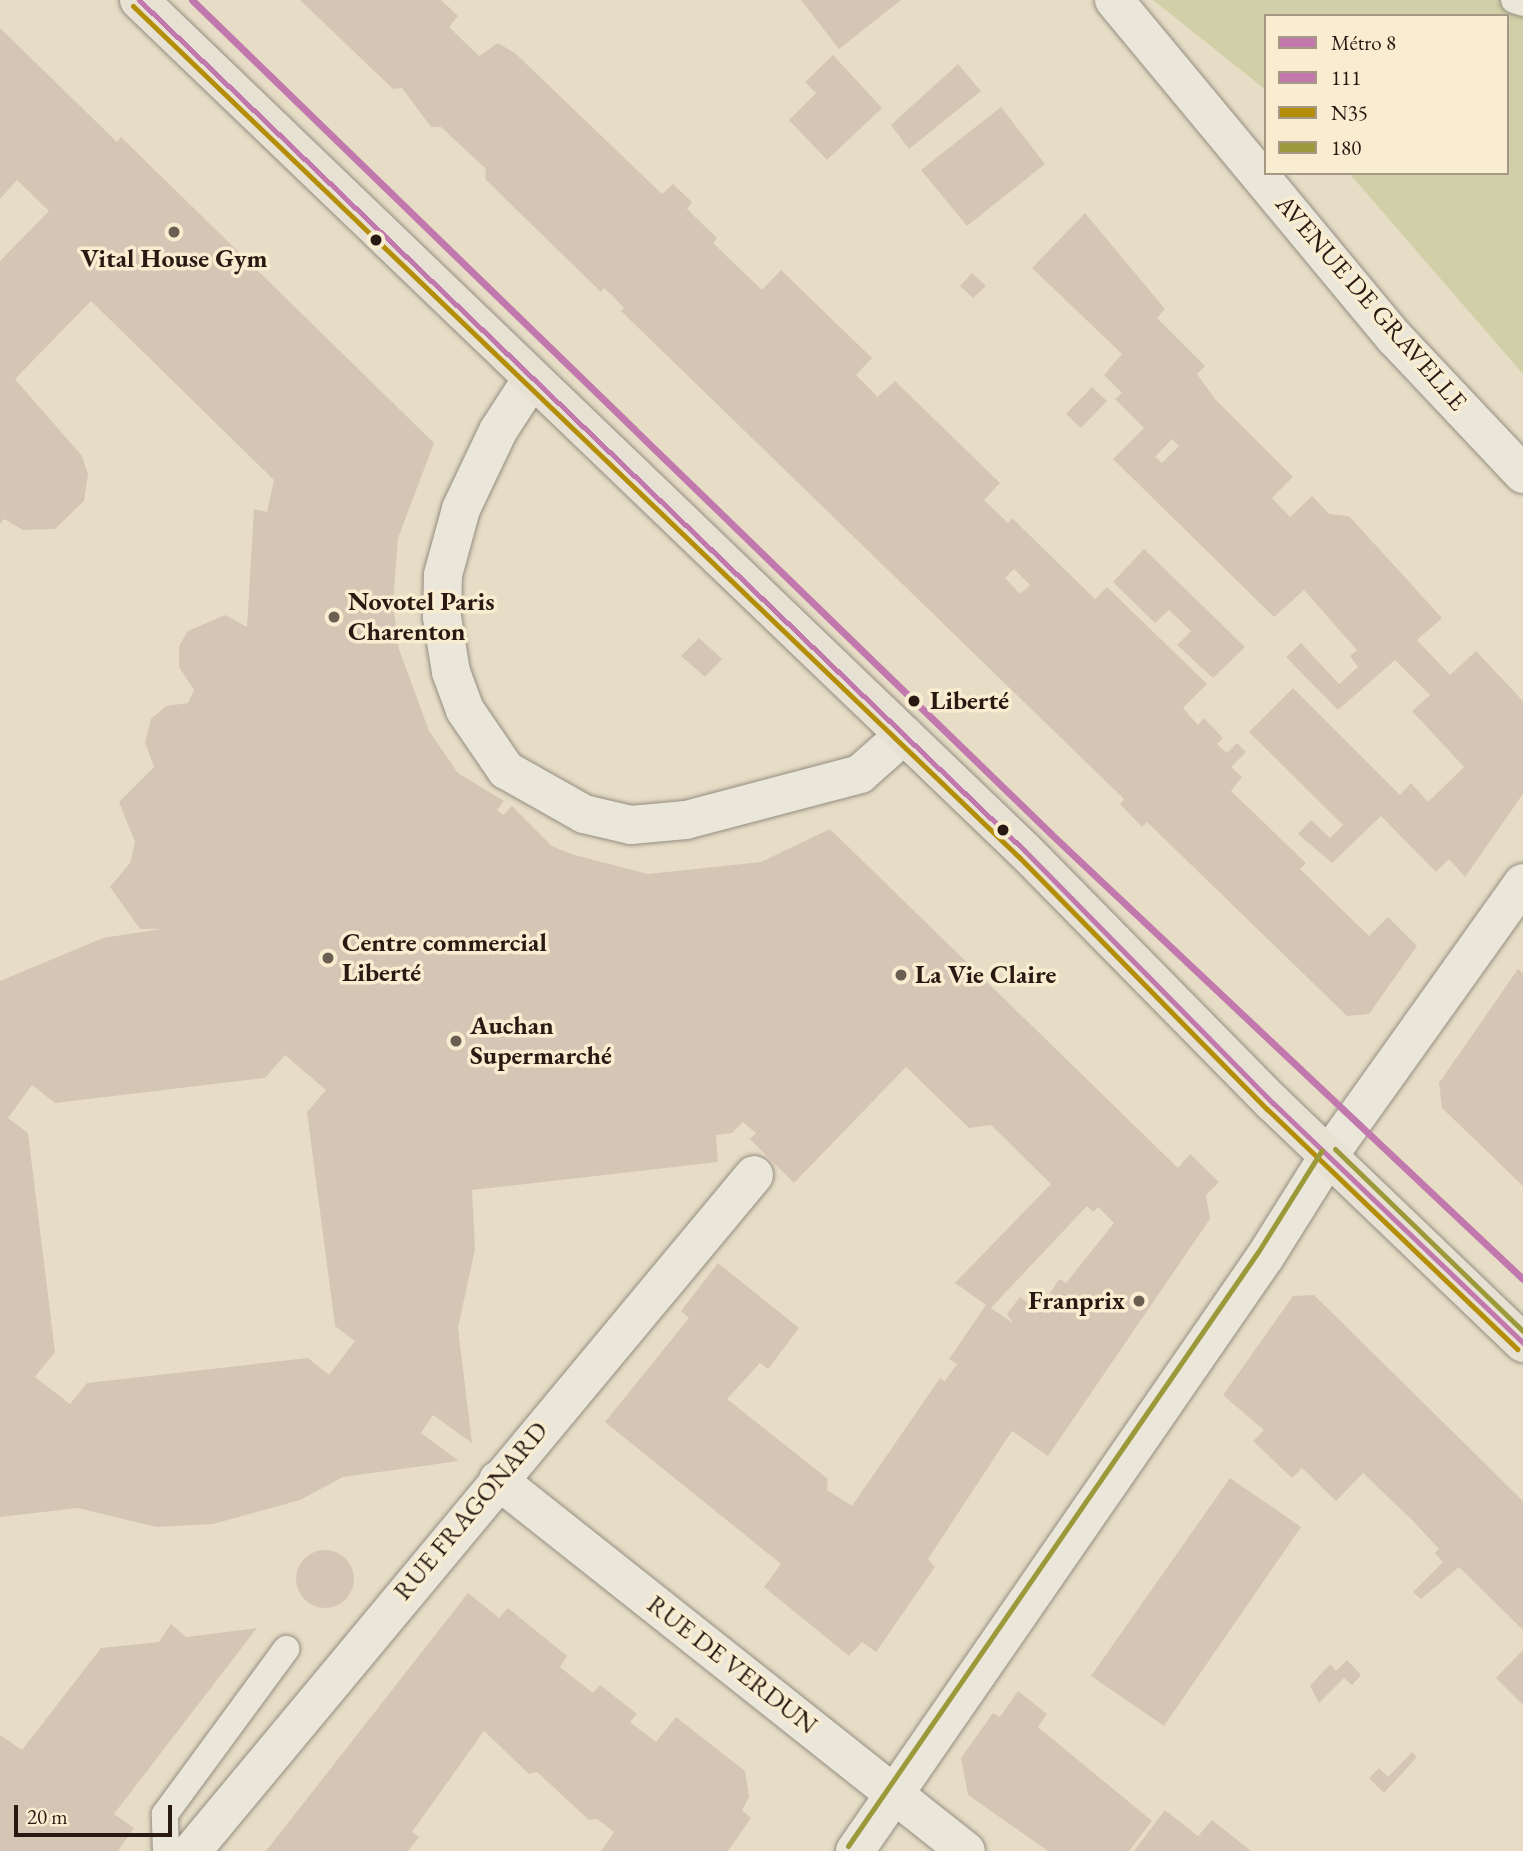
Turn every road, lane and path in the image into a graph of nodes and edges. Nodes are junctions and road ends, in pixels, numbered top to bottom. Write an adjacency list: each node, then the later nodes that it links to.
1 (139, 0): 5 (main road)
2 (1114, 0): 6 (street, AVENUE DE GRAVELLE)
3 (1514, 0): 4 (lane)
4 (1523, 3)
5 (531, 380): 7 (main road); 7 (street)
6 (1523, 474)
7 (904, 735): 9 (main road)
8 (1523, 883): 9 (street)
9 (1329, 1155): 11 (main road); 14 (street)
10 (754, 1175): 12 (street, RUE FRAGONARD)
11 (1523, 1343)
12 (498, 1480): 14 (street, RUE DE VERDUN); 16 (street, RUE FRAGONARD)
13 (286, 1649): 15 (lane)
14 (895, 1794): 17 (street); 18 (street, RUE DE VERDUN)
15 (166, 1851)
16 (192, 1851)
17 (855, 1851)
18 (966, 1851)

